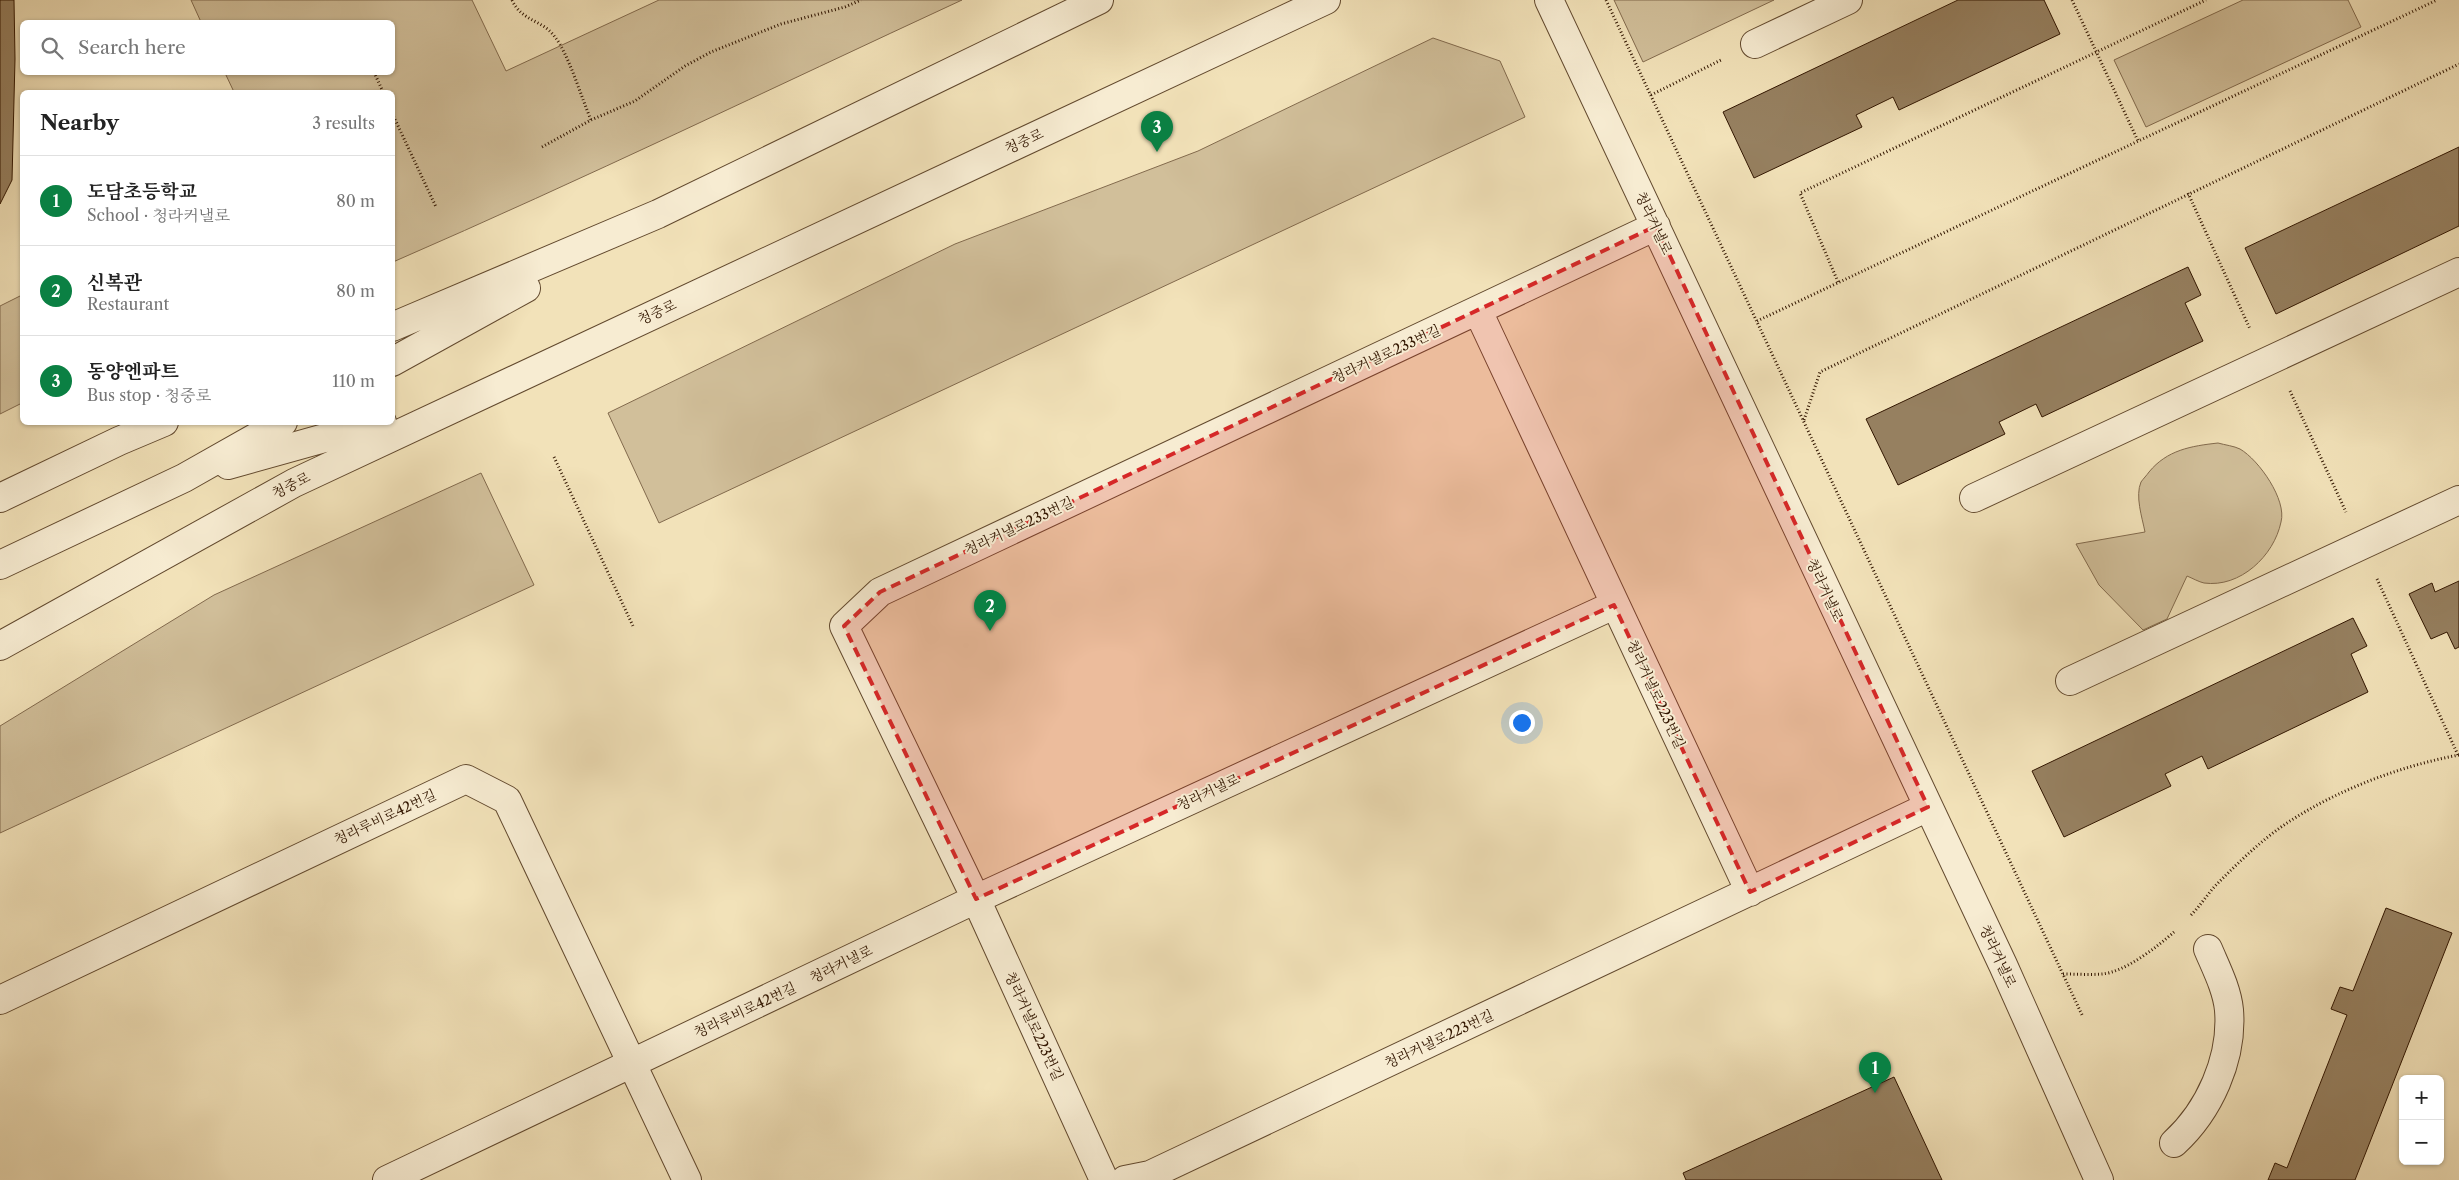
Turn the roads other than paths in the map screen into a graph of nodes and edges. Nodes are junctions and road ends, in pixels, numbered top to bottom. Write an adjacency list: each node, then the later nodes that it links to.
1 (1099, 0): 6 (street)
2 (1326, 0): 12 (street, 청중로)
3 (1549, 0): 7 (street, 청라커낼로)
4 (1848, 0): 5 (street)
5 (1756, 44)
6 (658, 214): 10 (street); 11 (street)
7 (1656, 226): 9 (street, 청라커낼로233번길); 25 (street, 청라커낼로)
8 (2459, 272): 19 (street)
9 (1478, 311): 22 (street); 27 (street, 청라커낼로233번길)
10 (395, 326)
11 (395, 360)
12 (481, 395): 13 (street); 23 (street, 청중로)
13 (395, 419)
14 (157, 425): 18 (street)
15 (278, 425): 17 (street)
16 (371, 425): 17 (street)
17 (184, 478): 21 (street)
18 (0, 498)
19 (1974, 498)
20 (2459, 500): 24 (street)
21 (0, 565)
22 (1614, 605): 26 (street, 청라커낼로223번길); 27 (street, 청라커낼로)
23 (0, 646)
24 (2070, 681)
25 (1928, 807): 26 (street, 청라커낼로223번길); 37 (street, 청라커낼로)
26 (1750, 892): 36 (street, 청라커낼로223번길)
27 (976, 899): 29 (street, 청라커낼로); 35 (street, 청라커낼로223번길)
28 (2208, 949): 32 (street)
29 (803, 982): 31 (street, 청라루비로42번길)
30 (0, 1000): 31 (street, 청라루비로42번길)
31 (632, 1064): 33 (street, 청라루비로42번길); 34 (street, 청라루비로42번길)
32 (2174, 1143)
33 (387, 1180)
34 (687, 1180)
35 (1104, 1180)
36 (1125, 1180)
37 (2099, 1180)

